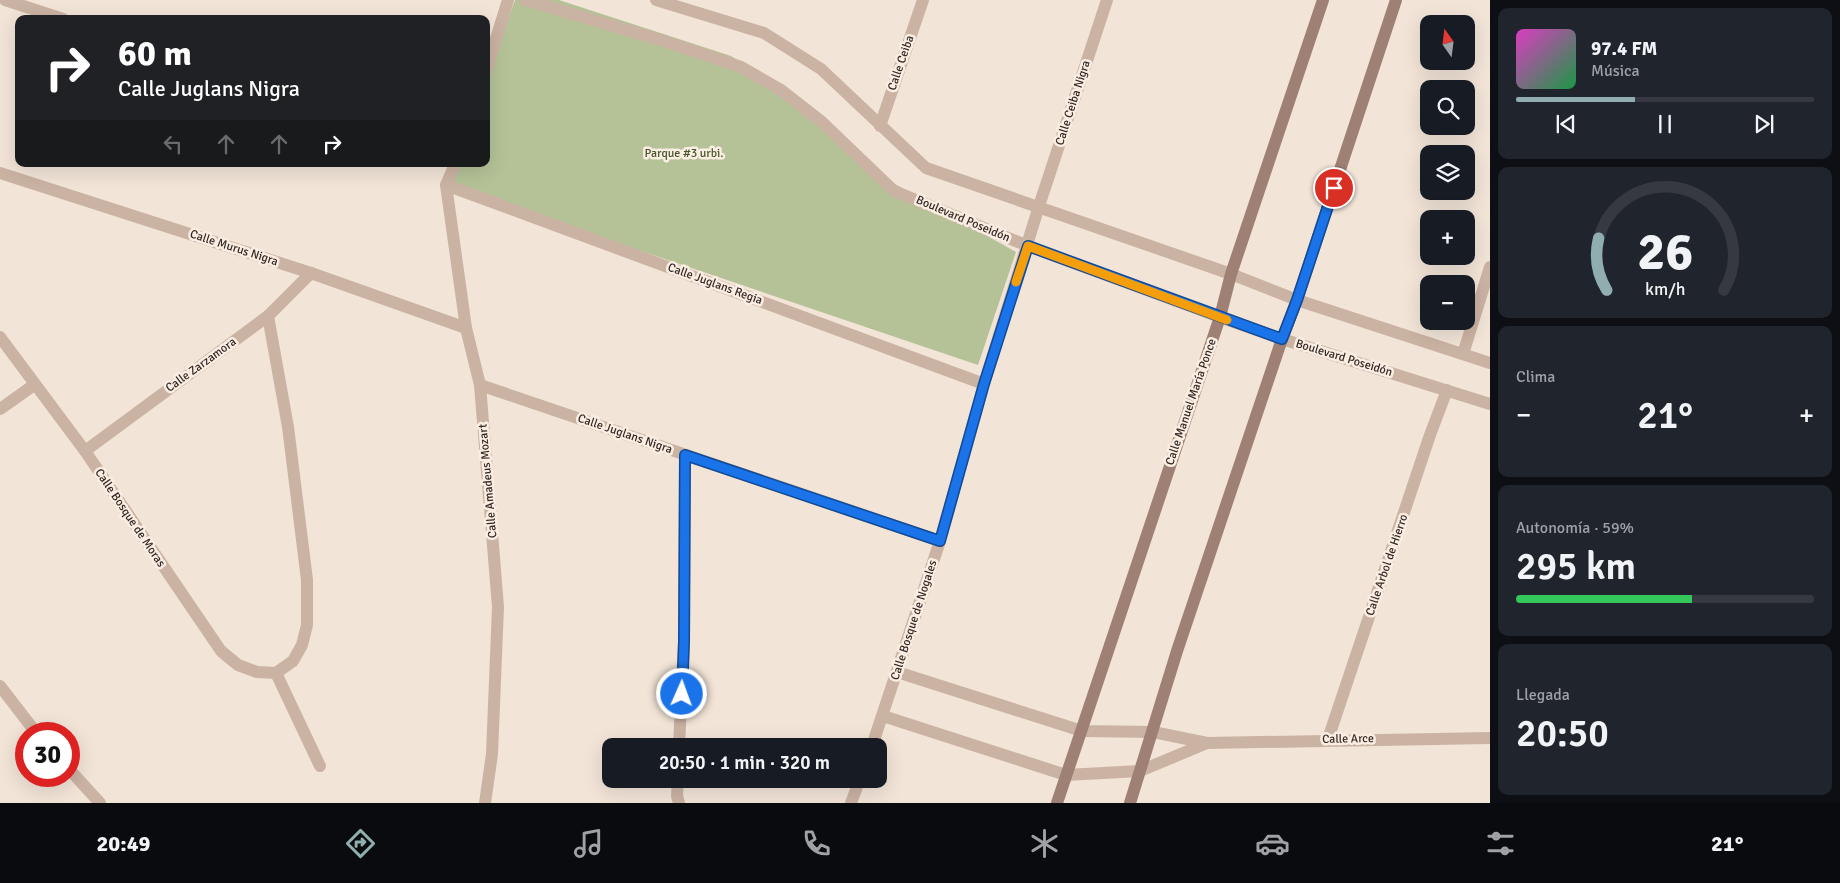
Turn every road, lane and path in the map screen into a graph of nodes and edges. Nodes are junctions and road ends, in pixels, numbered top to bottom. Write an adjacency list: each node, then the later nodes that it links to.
1 (5, 0): 10 (street)
2 (508, 0): 11 (street)
3 (525, 0): 17 (street, Boulevard Poseidón)
4 (656, 0): 9 (street)
5 (923, 0): 12 (street, Calle Ceiba)
6 (1107, 0): 16 (street, Calle Ceiba Nigra)
7 (1323, 0): 20 (street, Calle Manuel María Ponce)
8 (1396, 0): 21 (street)
9 (685, 4): 12 (street)
10 (51, 15)
11 (490, 58)
12 (880, 126): 16 (street)
13 (455, 167): 15 (street)
14 (0, 173): 19 (street, Calle Murus Nigra)
15 (446, 185): 24 (street, Calle Amadeus Mozart); 29 (street, Calle Juglans Regia)
16 (1039, 206): 17 (street, Calle Bosque de Nogales); 20 (street)
17 (1028, 246): 23 (street, Boulevard Poseidón); 29 (street, Calle Bosque de Nogales)
18 (1490, 268): 27 (street)
19 (311, 273): 22 (street, Calle Zarzamora); 24 (street, Calle Murus Nigra)
20 (1231, 274): 21 (street); 23 (street, Calle Manuel María Ponce)
21 (1297, 300): 26 (street); 27 (street)
22 (268, 316): 35 (street, Calle Zarzamora); 39 (street)
23 (1220, 317): 26 (street, Boulevard Poseidón); 43 (street, Calle Manuel María Ponce)
24 (466, 328): 31 (street, Calle Amadeus Mozart)
25 (0, 337): 30 (street, Calle Bosque de Moras)
26 (1282, 339): 32 (street, Boulevard Poseidón); 44 (street)
27 (1463, 354): 28 (street)
28 (1490, 363)
29 (984, 384): 37 (street, Calle Bosque de Nogales)
30 (34, 385): 34 (street); 35 (street, Calle Bosque de Moras)
31 (480, 386): 36 (street, Calle Juglans Nigra); 57 (street, Calle Amadeus Mozart)
32 (1447, 390): 33 (street, Boulevard Poseidón); 48 (street, Calle Arbol de Hierro)
33 (1490, 404)
34 (0, 409)
35 (84, 451): 39 (street, Calle Bosque de Moras)
36 (685, 455): 37 (street, Calle Juglans Nigra); 45 (street)
37 (940, 541): 38 (street, Calle Bosque de Nogales)
38 (897, 672): 41 (street, Calle Bosque de Nogales); 43 (street, Calle Arce)
39 (276, 673): 50 (street)
40 (0, 686): 42 (street)
41 (883, 716): 46 (street, Calle Bosque de Nogales); 52 (street)
42 (28, 722)
43 (1082, 731): 44 (street, Calle Arce); 52 (street, Calle Manuel María Ponce)
44 (1153, 732): 49 (street, Calle Arce); 51 (street)
45 (679, 738)
46 (875, 738)
47 (1490, 738): 48 (street, Calle Arce)
48 (1328, 739): 49 (street, Calle Arce)
49 (1206, 743): 51 (street, Calle Arce)
50 (320, 766)
51 (1140, 771): 52 (street, Calle Arce); 61 (street)
52 (1066, 775): 60 (street, Calle Manuel María Ponce)
53 (80, 781): 56 (street)
54 (677, 788): 58 (street)
55 (857, 788): 59 (street)
56 (100, 803)
57 (485, 803)
58 (679, 803)
59 (851, 803)
60 (1057, 803)
61 (1130, 803)

